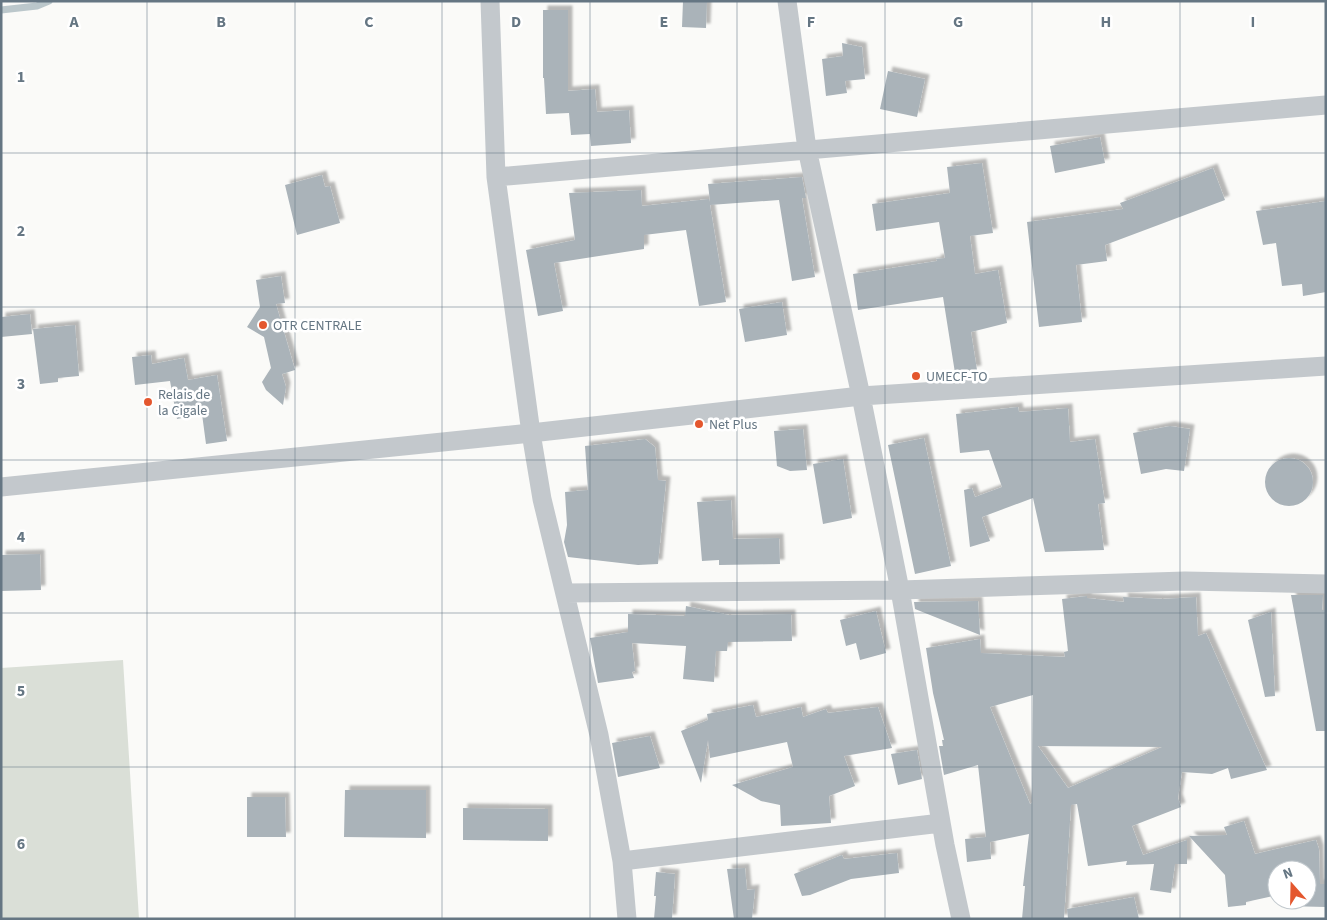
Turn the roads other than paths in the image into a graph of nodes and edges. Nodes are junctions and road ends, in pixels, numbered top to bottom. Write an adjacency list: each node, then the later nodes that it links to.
1 (490, 1): 5 (street)
2 (787, 1): 4 (street)
3 (1326, 105): 4 (street)
4 (807, 149): 5 (street); 7 (street)
5 (496, 177): 8 (street)
6 (1326, 366): 7 (street)
7 (861, 396): 8 (street); 11 (street)
8 (531, 434): 9 (street); 12 (street)
9 (1, 487)
10 (1326, 584): 11 (street)
11 (900, 590): 12 (street); 13 (street)
12 (565, 593): 14 (street)
13 (941, 823): 14 (street); 16 (street)
14 (622, 861): 15 (street)
15 (627, 919)
16 (961, 919)

